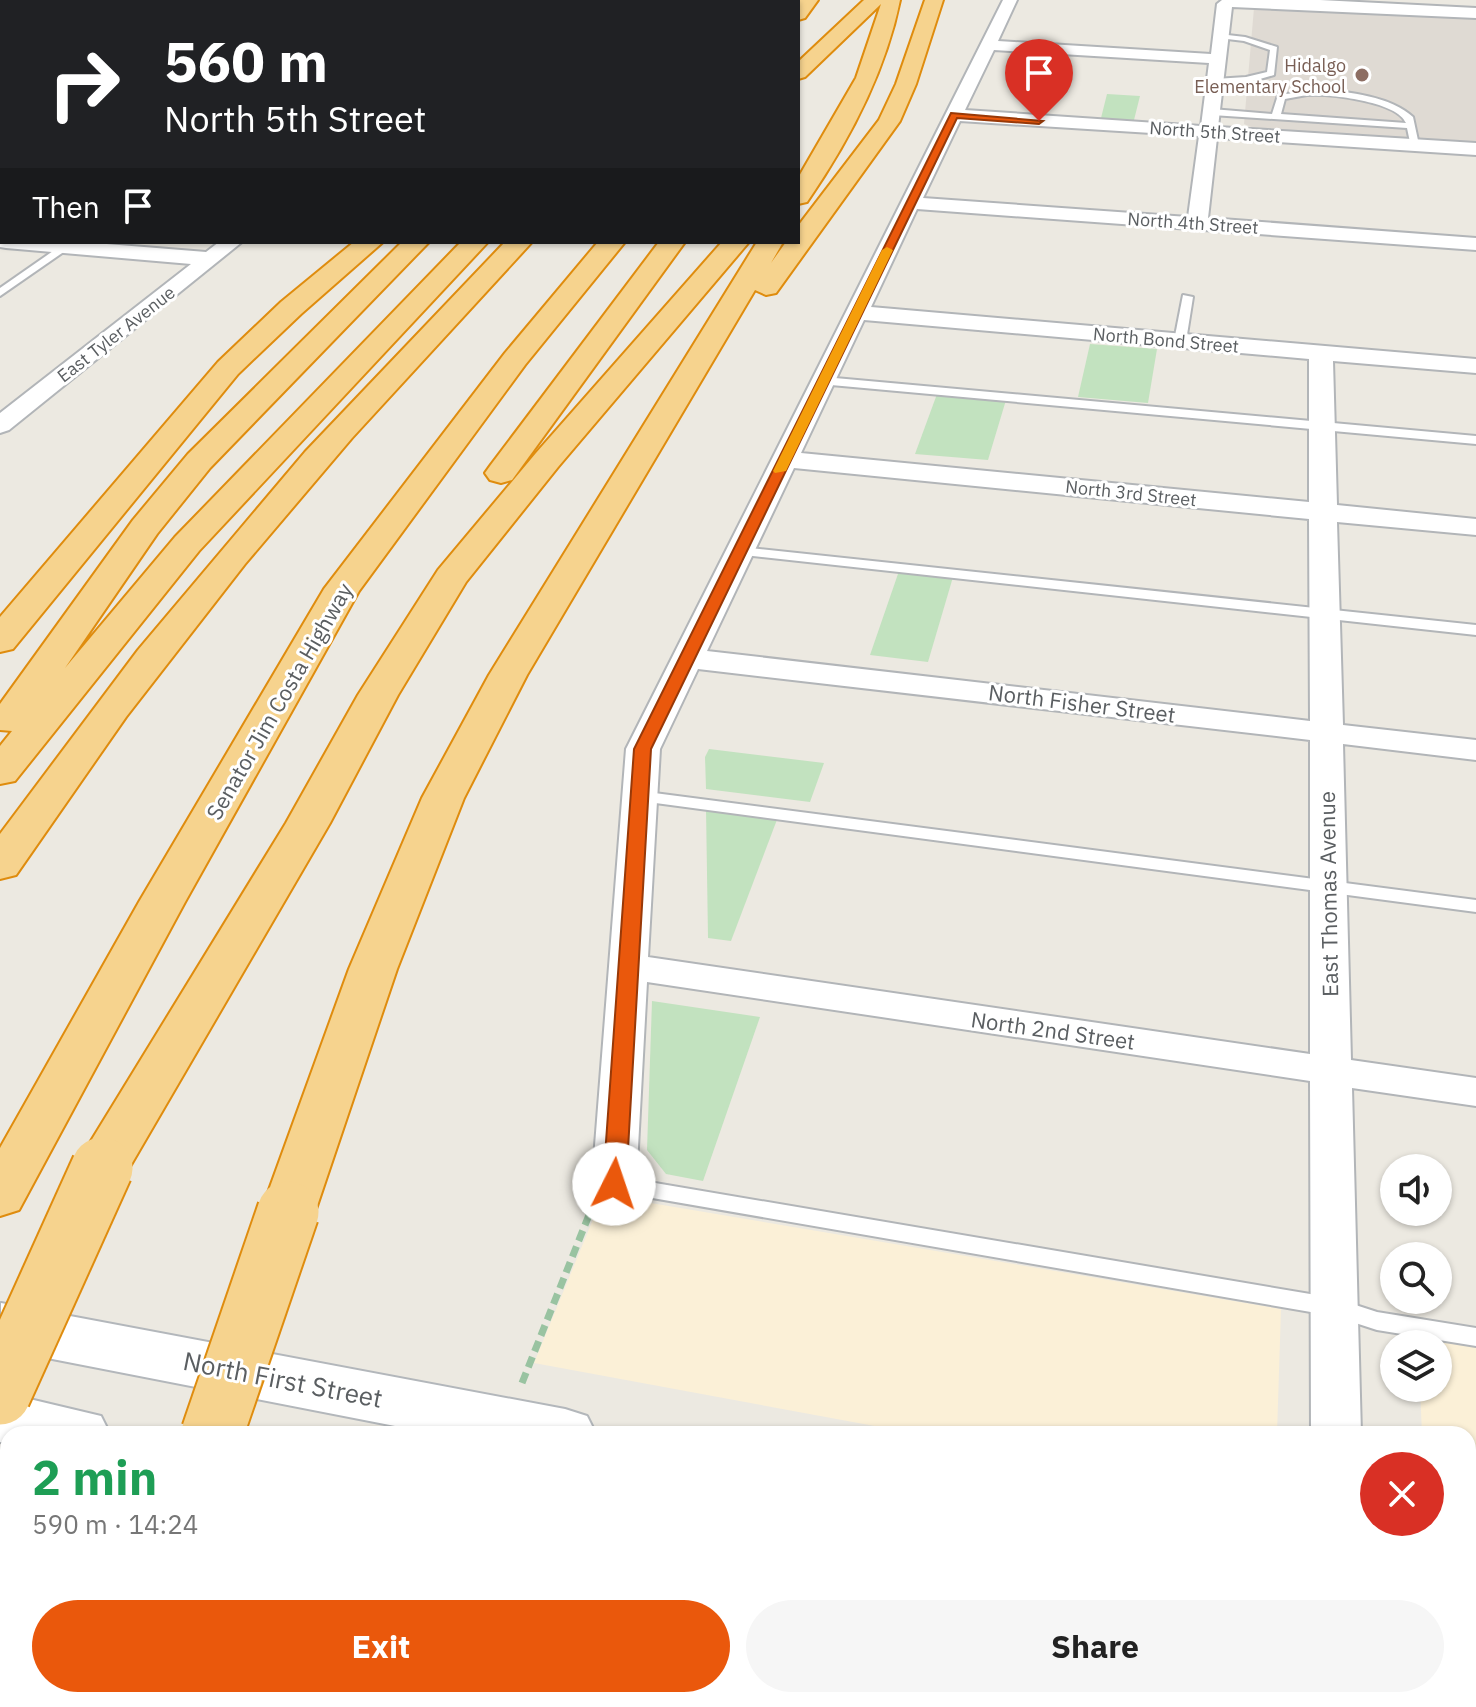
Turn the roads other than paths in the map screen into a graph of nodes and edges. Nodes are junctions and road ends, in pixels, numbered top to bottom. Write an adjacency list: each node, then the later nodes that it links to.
1 (875, 0): 11 (highway)
2 (891, 0): 10 (highway)
3 (934, 0): 24 (highway)
4 (1010, 0): 8 (street)
5 (1237, 0): 6 (street); 7 (street)
6 (1476, 13)
7 (1222, 36): 9 (street); 12 (lane)
8 (988, 45): 9 (street); 14 (street)
9 (1218, 59): 12 (street)
10 (873, 61): 20 (highway); 21 (highway)
11 (800, 71)
12 (1215, 82): 13 (street)
13 (1212, 112): 15 (lane); 17 (street)
14 (954, 115): 17 (street, North 5th Street); 22 (street)
15 (1276, 117): 16 (lane); 16 (lane)
16 (1411, 126): 18 (lane)
17 (1209, 132): 18 (street, North 5th Street); 23 (street)
18 (1414, 145): 19 (street, North 5th Street)
19 (1476, 149)
20 (800, 167)
21 (800, 194)
22 (911, 203): 23 (street, North 4th Street); 43 (street)
23 (1197, 224): 38 (street, North 4th Street)
24 (800, 241)
25 (70, 244): 39 (street); 41 (lane)
26 (230, 244): 39 (street, East Tyler Avenue)
27 (323, 244): 57 (highway)
28 (368, 244): 59 (highway)
29 (414, 244): 62 (highway)
30 (473, 244): 64 (highway)
31 (517, 244): 66 (highway)
32 (610, 244): 40 (highway, Senator Jim Costa Highway)
33 (616, 244): 40 (highway)
34 (671, 244): 72 (highway)
35 (734, 244): 72 (highway)
36 (769, 244): 49 (highway)
37 (797, 244): 49 (highway)
38 (1476, 244)
39 (211, 259): 48 (street, East Tyler Avenue)
40 (590, 269): 73 (highway, Senator Jim Costa Highway)
41 (0, 293)
42 (1187, 297): 44 (lane)
43 (857, 313): 44 (street, North Bond Street); 47 (street)
44 (1180, 341): 45 (street, North Bond Street)
45 (1321, 353): 46 (street, North Bond Street); 50 (street, East Thomas Avenue)
46 (1476, 366)
47 (824, 381): 50 (lane); 52 (street)
48 (0, 425)
49 (662, 426): 81 (highway, bridge)
50 (1322, 426): 51 (lane); 53 (street, East Thomas Avenue)
51 (1476, 440)
52 (785, 459): 53 (street, North 3rd Street); 55 (street)
53 (1323, 512): 54 (street, North 3rd Street); 56 (street, East Thomas Avenue)
54 (1476, 527)
55 (740, 551): 56 (lane); 60 (street)
56 (1324, 614): 58 (lane); 61 (street, East Thomas Avenue)
57 (0, 618)
58 (1476, 630)
59 (0, 641)
60 (688, 658): 61 (street, North Fisher Street); 65 (street)
61 (1326, 732): 63 (street, North Fisher Street); 67 (street, East Thomas Avenue)
62 (0, 734)
63 (1476, 750)
64 (0, 772)
65 (639, 796): 67 (lane); 69 (street)
66 (0, 866)
67 (1329, 886): 68 (lane); 70 (street, East Thomas Avenue)
68 (1476, 906)
69 (631, 967): 70 (street, North 2nd Street); 74 (street)
70 (1331, 1071): 71 (street, North 2nd Street); 75 (street, East Thomas Avenue)
71 (1476, 1092)
72 (102, 1168): 78 (highway, bridge)
73 (11, 1175)
74 (614, 1184): 75 (lane)
75 (1334, 1307): 77 (lane); 83 (street, East Thomas Avenue)
76 (0, 1326): 82 (main road, North First Street)
77 (1476, 1337)
78 (0, 1394)
79 (0, 1417): 80 (main road)
80 (42, 1426)
81 (215, 1426)
82 (529, 1426)
83 (1336, 1426)

